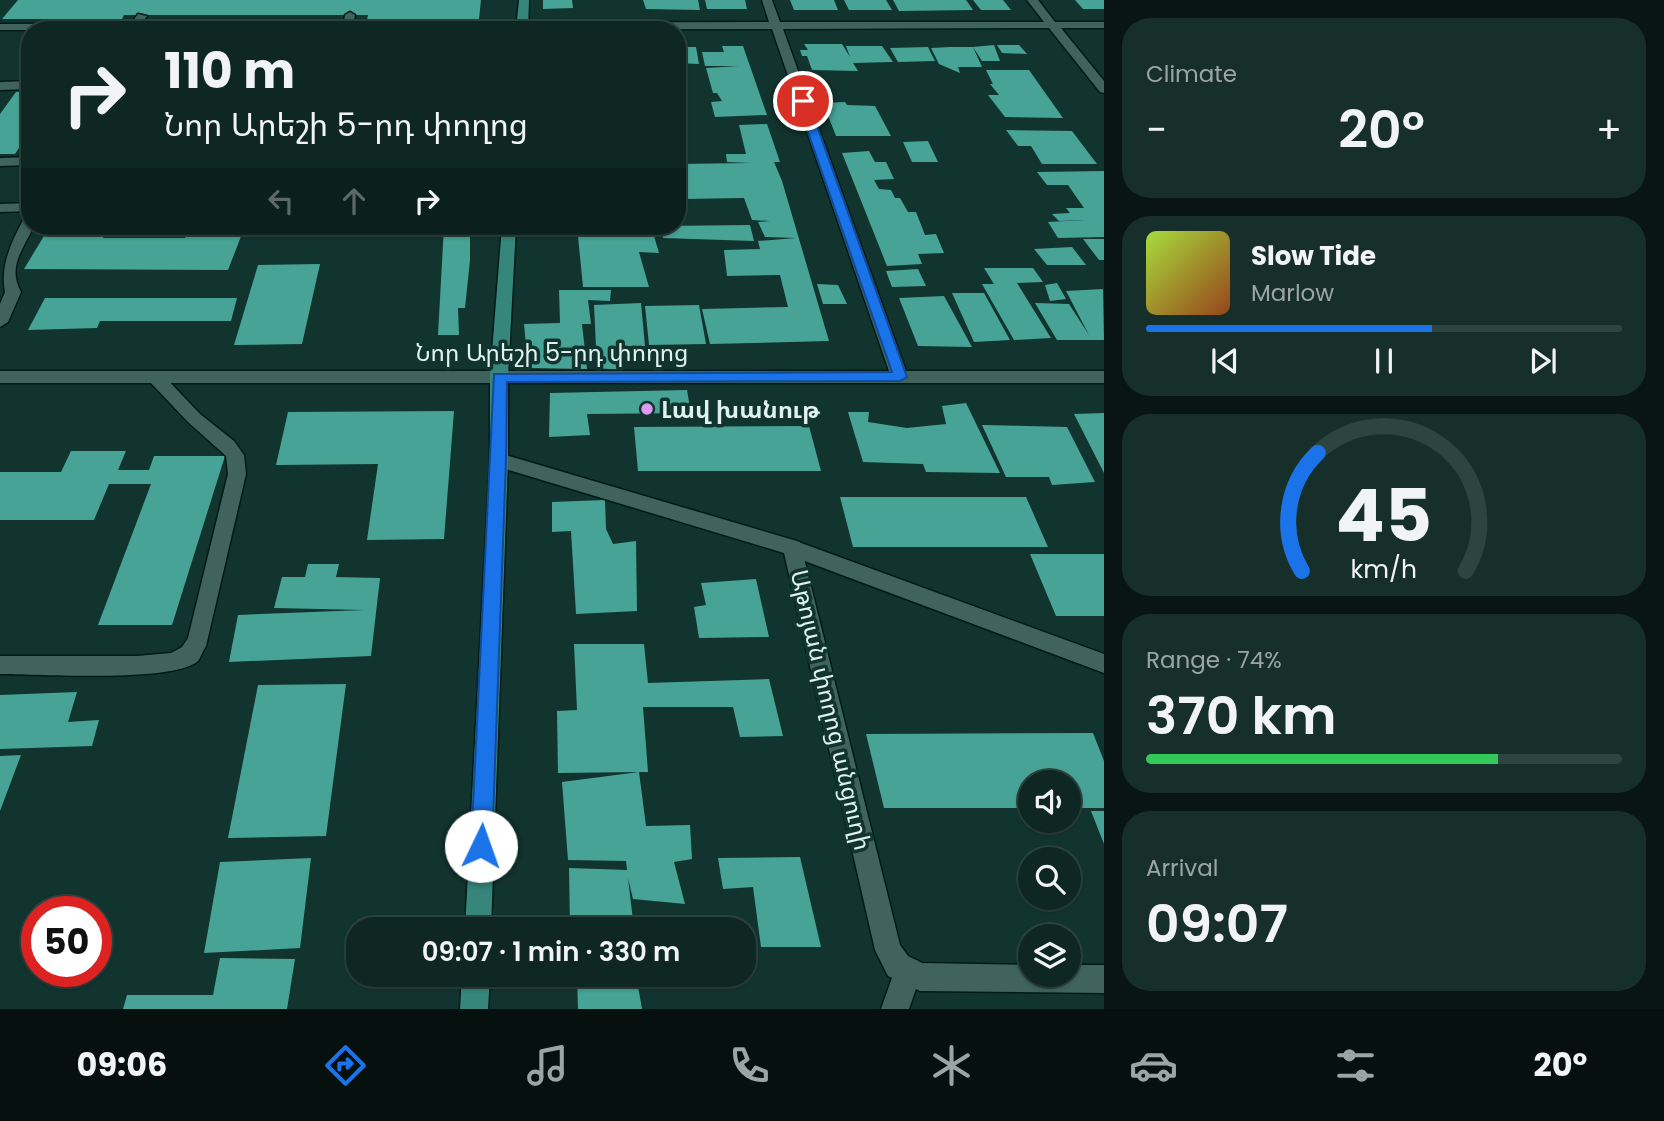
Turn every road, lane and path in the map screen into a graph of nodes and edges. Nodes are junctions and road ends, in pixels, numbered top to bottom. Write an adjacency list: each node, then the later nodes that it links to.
1 (524, 0): 6 (main road)
2 (768, 0): 9 (street)
3 (1032, 0): 7 (street)
4 (142, 16): 5 (street)
5 (138, 21)
6 (522, 21)
7 (1052, 25): 8 (street); 9 (street); 15 (street)
8 (1104, 25)
9 (776, 26): 12 (street); 26 (street)
10 (0, 27): 11 (street)
11 (21, 27)
12 (686, 27)
13 (21, 85): 14 (street)
14 (0, 86)
15 (1104, 89)
16 (21, 161): 17 (street)
17 (0, 162)
18 (21, 207): 19 (street)
19 (0, 208)
20 (23, 235): 22 (street)
21 (508, 235): 25 (main road)
22 (0, 322)
23 (1104, 376): 26 (street, Նոր Արեշի 5-րդ փողոց)
24 (0, 377): 27 (street, Նոր Արեշի 5-րդ փողոց)
25 (499, 377): 26 (street, Նոր Արեշի 5-րդ փողոց); 27 (street, Նոր Արեշի 5-րդ փողոց); 28 (main road)
26 (900, 377)
27 (156, 378): 31 (street)
28 (499, 460): 29 (street, Աթոյան փողոց անցուղի); 32 (main road)
29 (793, 548): 30 (street); 33 (street, Աթոյան փողոց անցուղի)
30 (1104, 664)
31 (0, 665)
32 (479, 917)
33 (908, 971): 34 (street); 37 (street)
34 (1104, 979)
35 (475, 987): 36 (main road)
36 (474, 1009)
37 (895, 1009)

